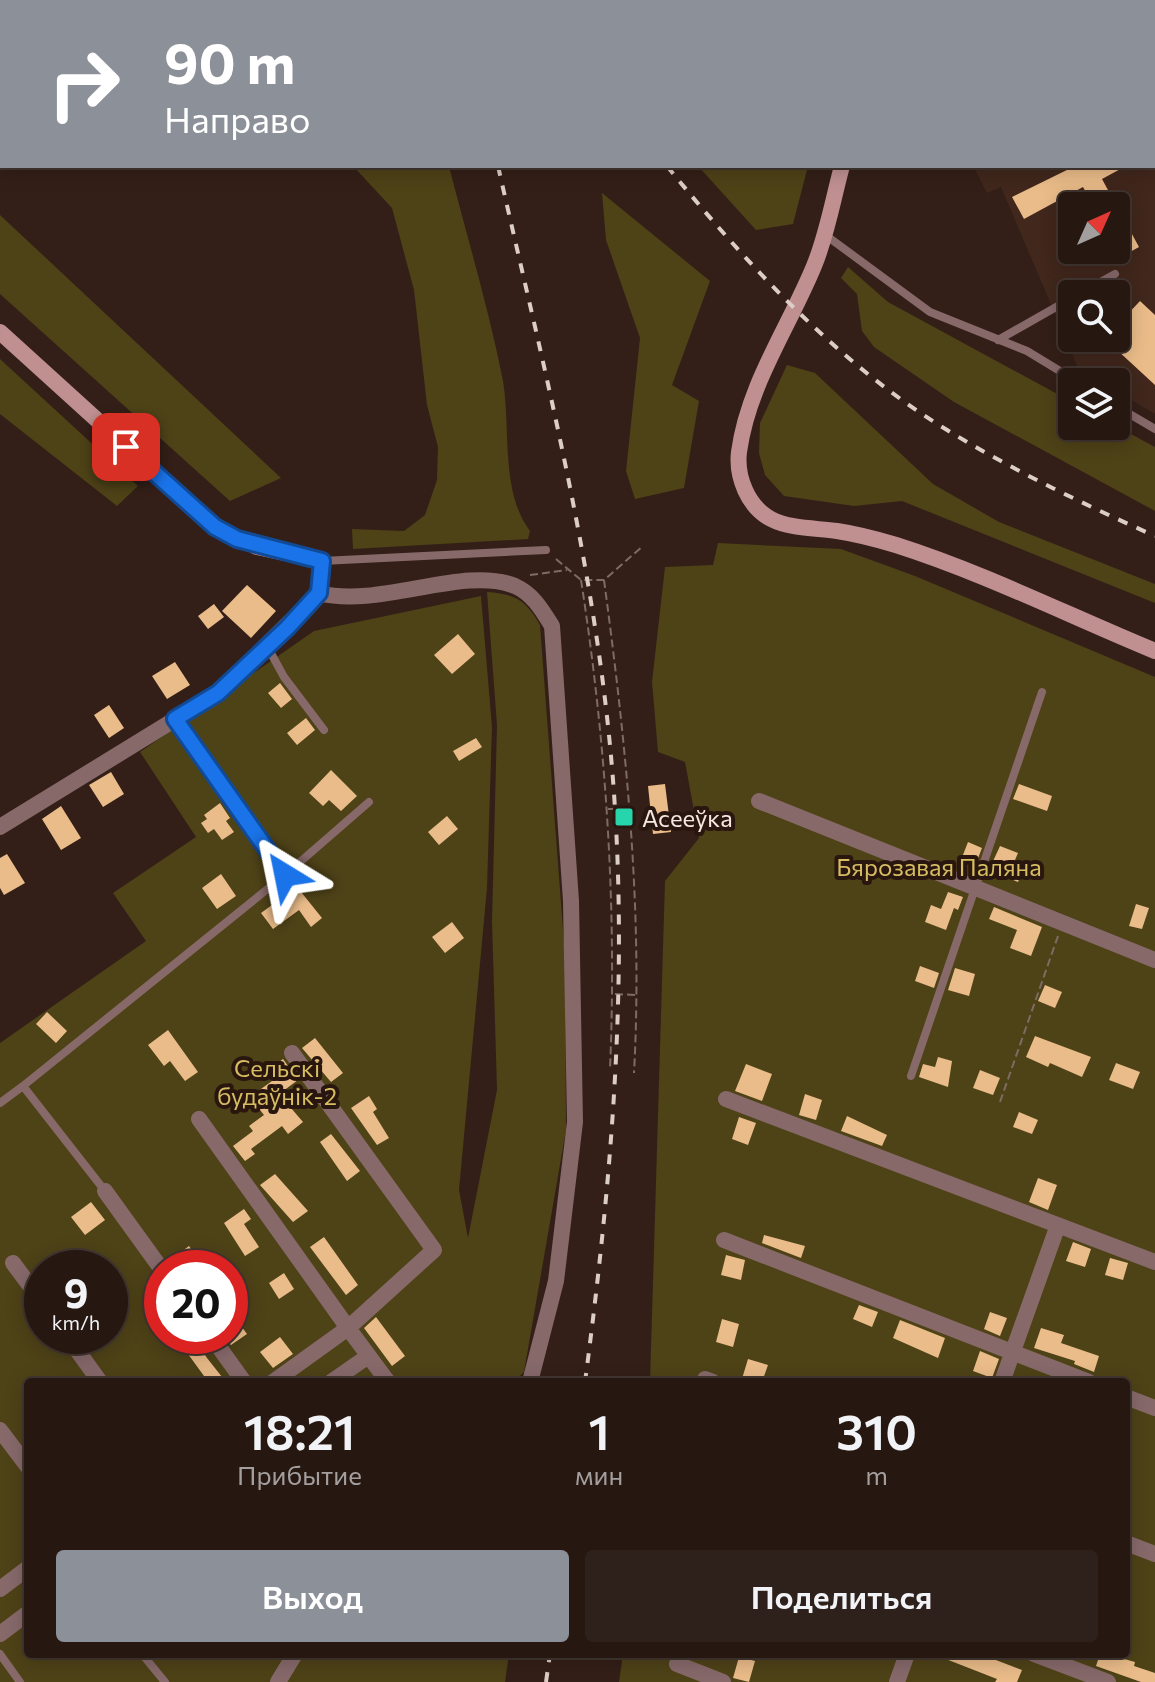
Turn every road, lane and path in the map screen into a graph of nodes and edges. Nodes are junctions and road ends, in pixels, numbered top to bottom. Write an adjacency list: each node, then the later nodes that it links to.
1 (841, 168): 2 (street)
2 (824, 233): 7 (lane); 18 (street)
3 (1115, 274): 4 (lane)
4 (1104, 280)
5 (1058, 306): 7 (lane)
6 (0, 332): 13 (street)
7 (998, 340): 8 (lane)
8 (1058, 370)
9 (1130, 414): 10 (lane)
10 (1155, 429)
11 (643, 546): 15 (path)
12 (546, 550): 13 (lane); 14 (path)
13 (322, 561): 16 (street)
14 (581, 580): 15 (path); 24 (path)
15 (604, 580): 25 (path)
16 (319, 593): 17 (street); 59 (street)
17 (267, 645): 20 (street); 21 (lane)
18 (1155, 651)
19 (1042, 692): 28 (lane)
20 (175, 719): 26 (street); 27 (lane)
21 (324, 730)
22 (759, 801): 28 (street)
23 (369, 802): 27 (lane)
24 (606, 809): 25 (path); 31 (path)
25 (630, 809): 32 (path)
26 (0, 827)
27 (285, 875): 37 (lane)
28 (973, 888): 29 (street); 36 (lane)
29 (1062, 924): 30 (street); 39 (path)
30 (1155, 960)
31 (614, 994): 32 (path); 34 (path)
32 (638, 995): 35 (path)
33 (292, 1053): 49 (street)
34 (610, 1069)
35 (634, 1073)
36 (911, 1076)
37 (23, 1086): 40 (lane); 42 (lane)
38 (726, 1099): 43 (street)
39 (1000, 1102)
40 (0, 1103)
41 (199, 1119): 49 (street)
42 (105, 1191): 45 (street)
43 (1058, 1225): 46 (street); 50 (street)
44 (724, 1240): 50 (street)
45 (148, 1250)
46 (1155, 1262)
47 (13, 1263): 48 (street)
48 (24, 1278)
49 (348, 1328): 53 (street); 56 (street)
50 (1013, 1352): 60 (street); 61 (street)
51 (80, 1354): 54 (street)
52 (224, 1354): 55 (street)
53 (367, 1357): 57 (street); 58 (street)
54 (97, 1378)
55 (241, 1378)
56 (279, 1378)
57 (337, 1378)
58 (385, 1378)
59 (531, 1378)
60 (1003, 1378)
61 (1079, 1378)
62 (1130, 1399): 63 (street)
63 (1155, 1408)
64 (0, 1430): 65 (street)
65 (24, 1462)
66 (1130, 1545): 67 (street)
67 (1155, 1554)
68 (24, 1571): 69 (street)
69 (0, 1589)
70 (24, 1616): 71 (street)
71 (0, 1634)
72 (0, 1654): 78 (lane)
73 (145, 1658): 79 (lane)
74 (293, 1658): 80 (street)
75 (906, 1658): 82 (street)
76 (1045, 1658): 83 (street)
77 (677, 1664): 81 (street)
78 (20, 1682)
79 (165, 1682)
80 (278, 1682)
81 (723, 1682)
82 (897, 1682)
83 (1108, 1682)

